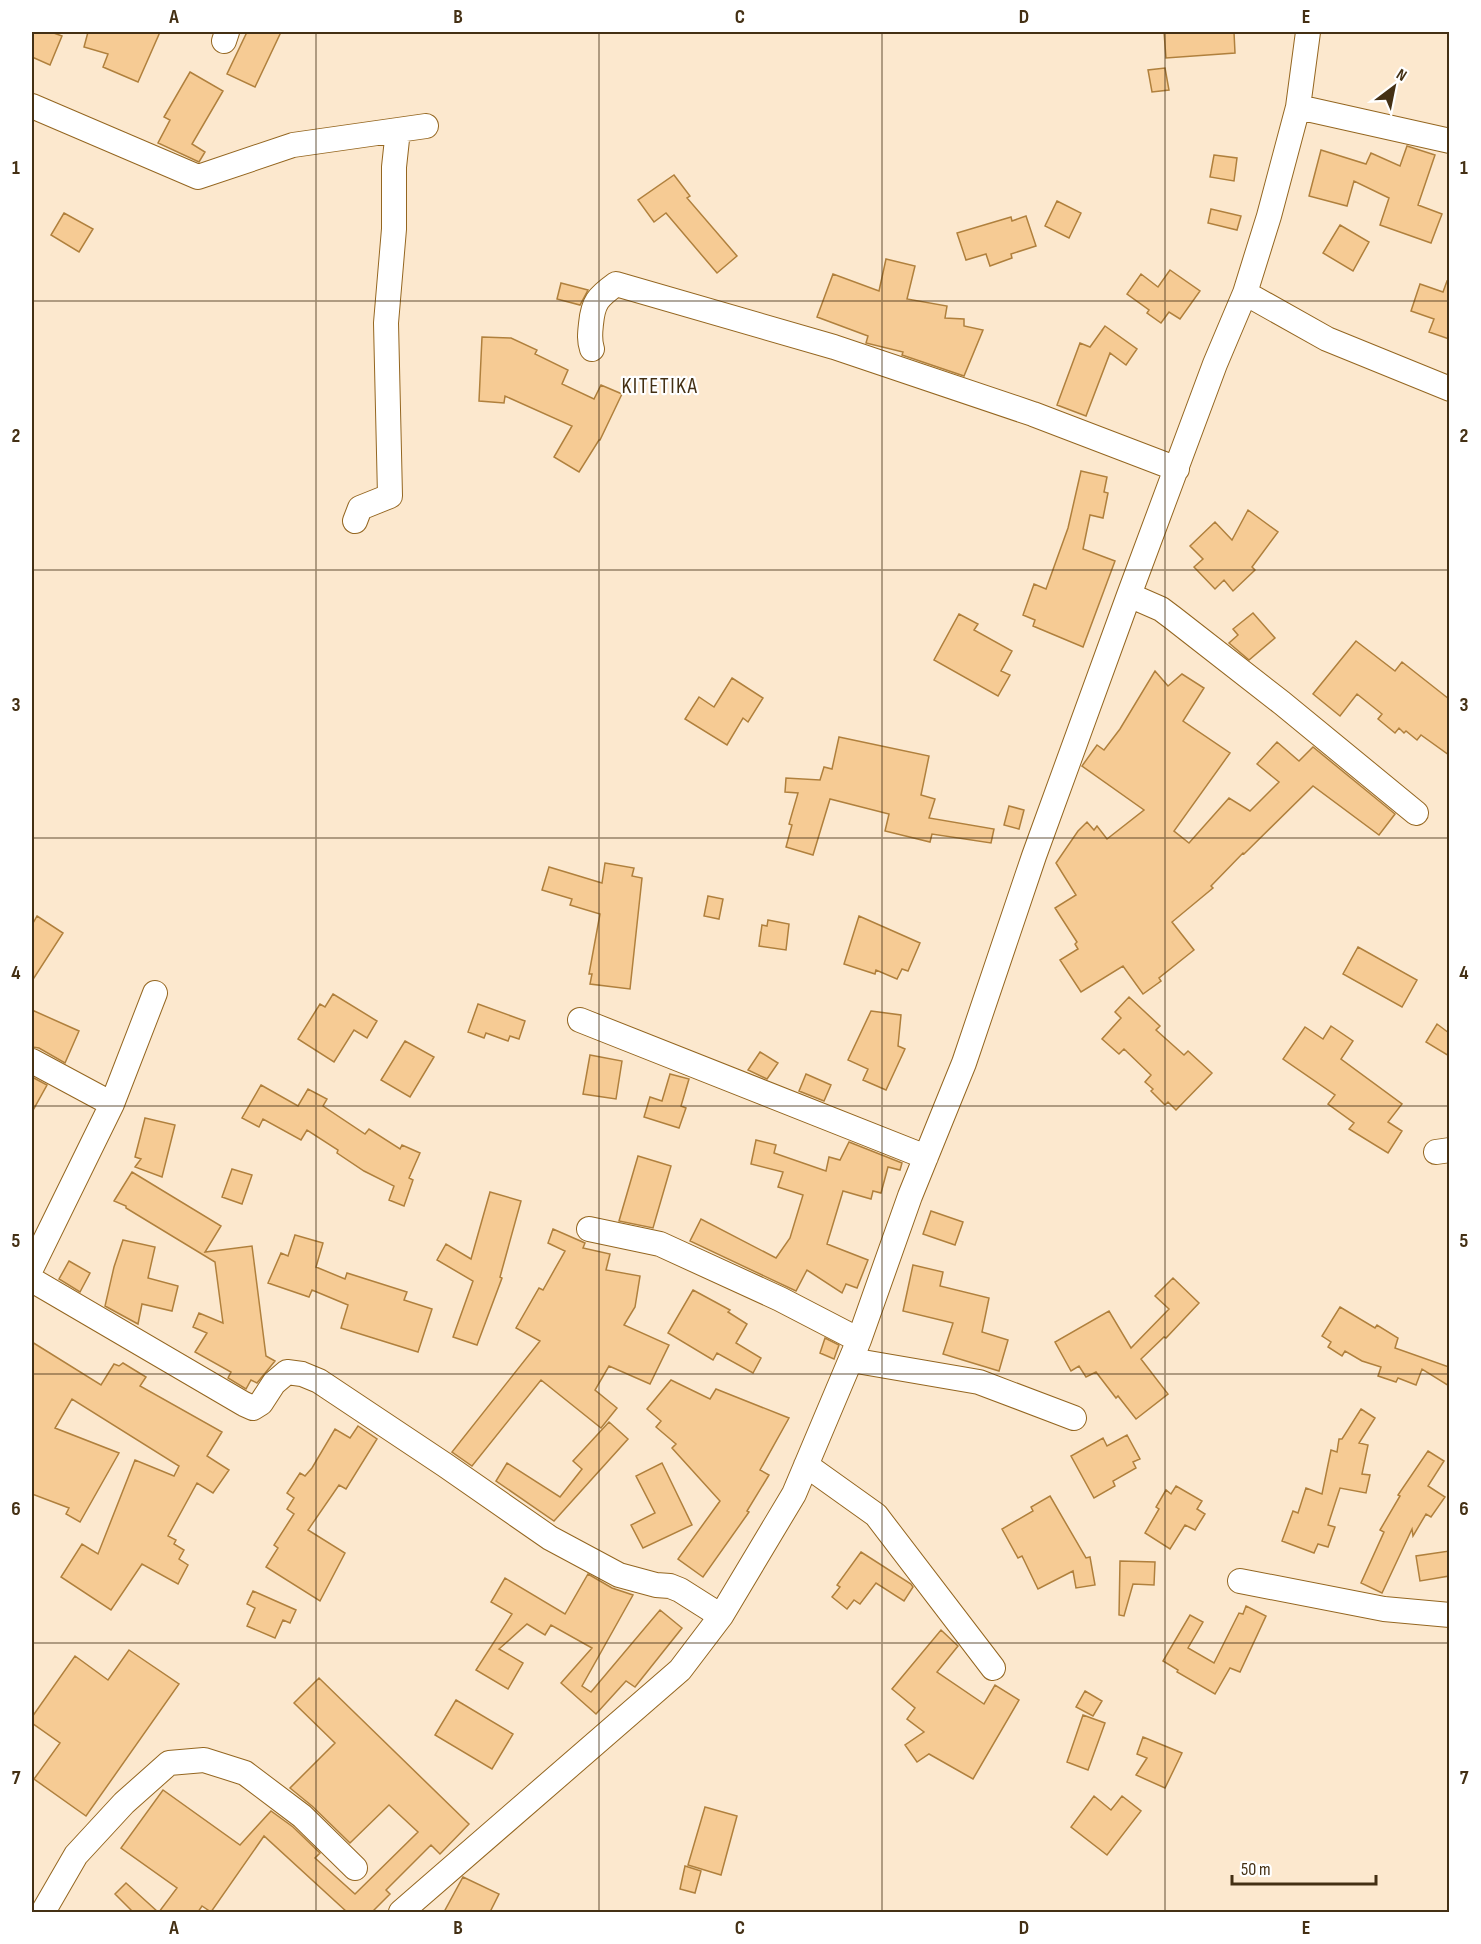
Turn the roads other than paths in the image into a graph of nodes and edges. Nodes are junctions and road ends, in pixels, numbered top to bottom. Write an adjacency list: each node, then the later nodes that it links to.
1 (1308, 32): 3 (street)
2 (32, 106): 5 (street)
3 (1298, 107): 6 (street); 7 (street)
4 (426, 126): 5 (street)
5 (398, 130): 11 (street)
6 (1449, 141)
7 (1245, 292): 9 (street); 10 (street)
8 (592, 349): 10 (street)
9 (1449, 389)
10 (1177, 469): 12 (street)
11 (355, 521)
12 (1129, 595): 13 (street); 18 (street)
13 (1416, 813)
14 (155, 993): 17 (street)
15 (580, 1020): 18 (street)
16 (32, 1061): 17 (street)
17 (112, 1104): 20 (street)
18 (926, 1157): 22 (street)
19 (589, 1229): 22 (street)
20 (32, 1267)
21 (32, 1280): 27 (street)
22 (855, 1350): 23 (street); 24 (street)
23 (1074, 1418)
24 (806, 1465): 27 (street); 28 (street)
25 (1240, 1581): 26 (street)
26 (1449, 1615)
27 (721, 1616): 31 (street)
28 (993, 1668)
29 (355, 1868): 30 (street)
30 (43, 1912)
31 (401, 1912)

